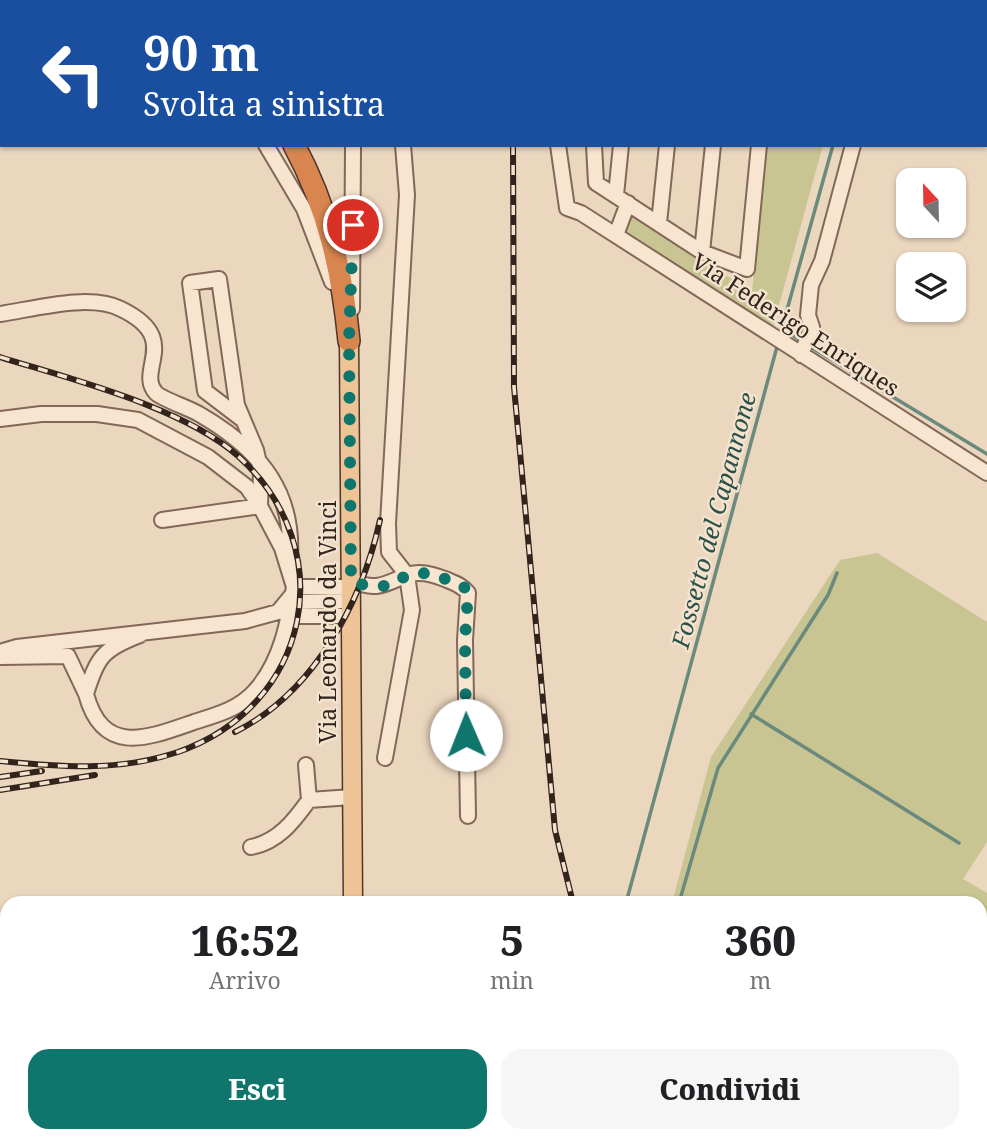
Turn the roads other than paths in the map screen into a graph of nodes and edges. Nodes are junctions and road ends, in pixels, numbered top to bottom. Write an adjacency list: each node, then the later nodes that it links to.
1 (267, 147): 17 (street, Via Leonardo da Vinci)
2 (295, 147): 17 (highway)
3 (353, 147): 17 (street, Via Leonardo da Vinci)
4 (402, 147): 28 (street)
5 (558, 147): 14 (street, Via Federigo Enriques)
6 (594, 147): 12 (street)
7 (621, 147): 12 (street)
8 (667, 147): 13 (street)
9 (713, 147): 15 (street)
10 (759, 147): 15 (street)
11 (852, 147): 18 (street)
12 (622, 199): 13 (street); 14 (street)
13 (659, 223): 15 (street)
14 (616, 235): 18 (street, Via Federigo Enriques)
15 (702, 253)
16 (0, 314): 23 (street)
17 (349, 341): 29 (main road, Via Leonardo da Vinci)
18 (804, 344): 24 (street, Via Federigo Enriques)
19 (233, 382): 20 (street); 20 (street); 22 (street)
20 (208, 394): 22 (street)
21 (0, 419): 25 (street)
22 (243, 420): 23 (street)
23 (258, 460): 25 (street); 27 (street)
24 (987, 472)
25 (260, 506): 26 (street); 27 (street)
26 (162, 520)
27 (289, 568): 30 (street)
28 (407, 575): 29 (street); 34 (street); 38 (street)
29 (351, 596): 30 (street); 30 (street); 36 (main road, Via Leonardo da Vinci)
30 (290, 602): 31 (street); 33 (street)
31 (140, 635): 32 (street); 33 (street)
32 (0, 654): 33 (street)
33 (86, 694)
34 (385, 758)
35 (306, 765): 37 (street)
36 (352, 797): 37 (street); 40 (main road, Via Leonardo da Vinci)
37 (309, 800): 39 (street)
38 (468, 816)
39 (251, 847)
40 (353, 896)

